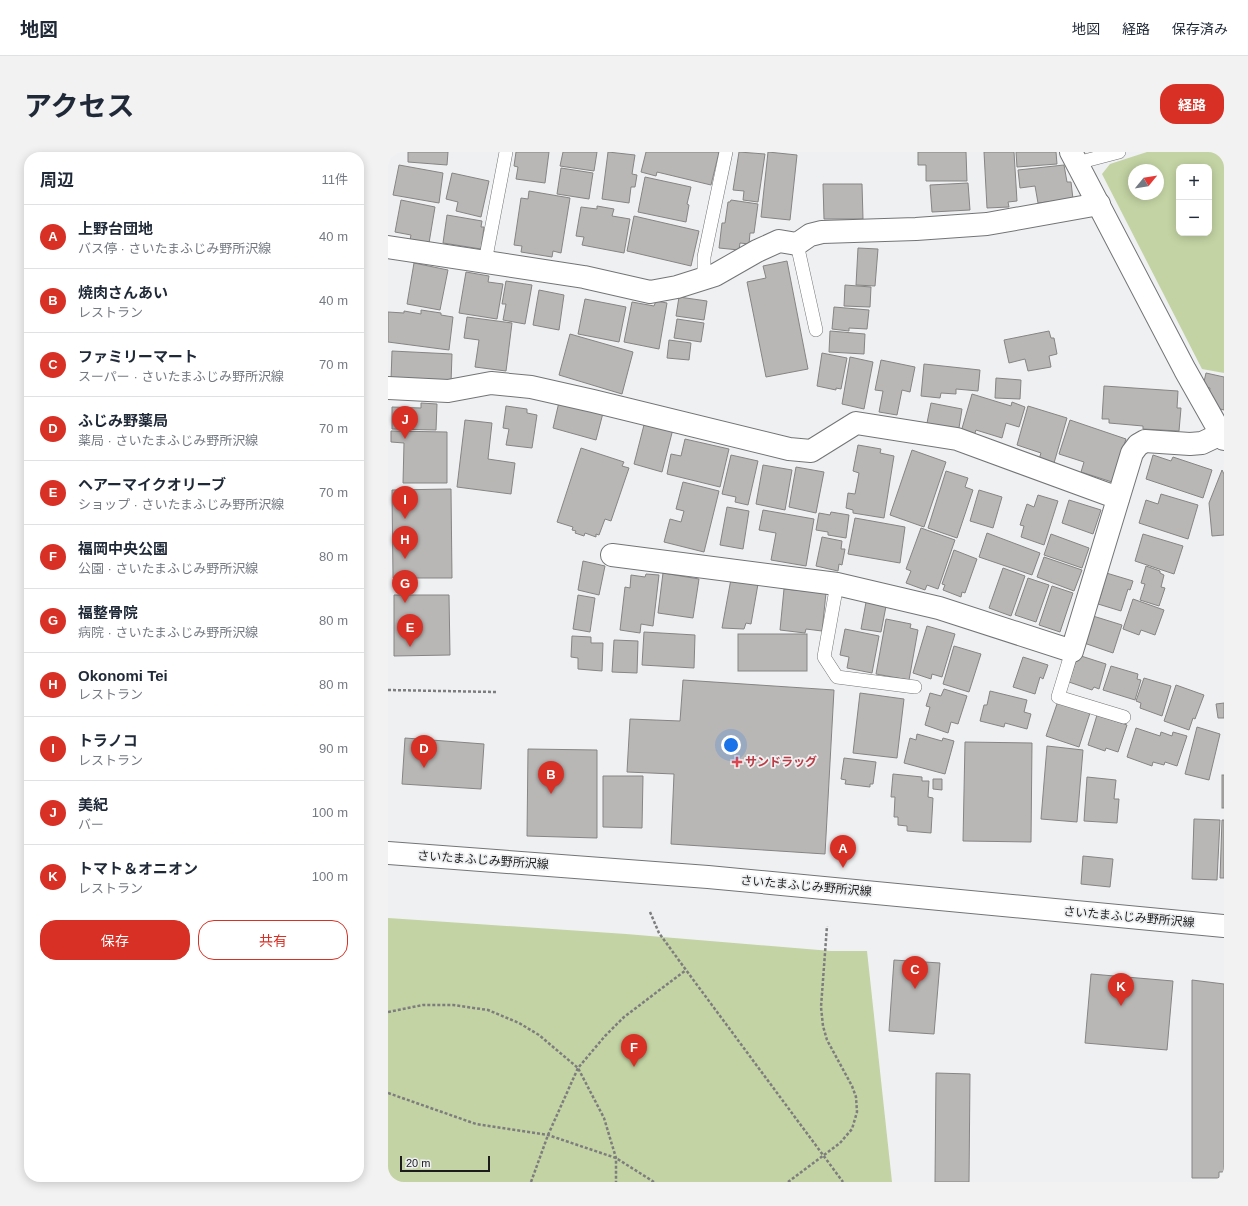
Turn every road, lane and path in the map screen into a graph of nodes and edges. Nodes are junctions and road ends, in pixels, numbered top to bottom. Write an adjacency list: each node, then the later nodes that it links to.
1 (506, 152): 8 (lane)
2 (726, 152): 9 (lane)
3 (1119, 152): 4 (lane)
4 (1074, 158): 5 (street)
5 (1099, 204): 6 (street); 12 (street)
6 (798, 244): 9 (street); 10 (lane)
7 (388, 247): 8 (street)
8 (484, 262): 9 (street)
9 (704, 278)
10 (816, 330)
11 (388, 388): 13 (street)
12 (1223, 435): 13 (street)
13 (1118, 498): 16 (street)
14 (612, 555): 15 (street)
15 (838, 584): 16 (street); 17 (lane)
16 (1072, 651): 20 (lane)
17 (915, 687)
18 (388, 690): 19 (path)
19 (496, 692)
20 (1124, 717)
21 (388, 853): 24 (street, さいたまふじみ野所沢線)
22 (650, 912): 25 (path)
23 (827, 926): 30 (path)
24 (1224, 926)
25 (686, 970): 27 (path); 30 (path)
26 (388, 1012): 27 (path)
27 (578, 1068): 29 (path); 31 (path)
28 (388, 1093): 29 (path)
29 (548, 1134): 31 (path); 32 (path)
30 (824, 1155): 35 (path); 36 (path)
31 (616, 1158): 33 (path); 34 (path)
32 (531, 1182)
33 (616, 1182)
34 (654, 1182)
35 (788, 1182)
36 (843, 1182)

